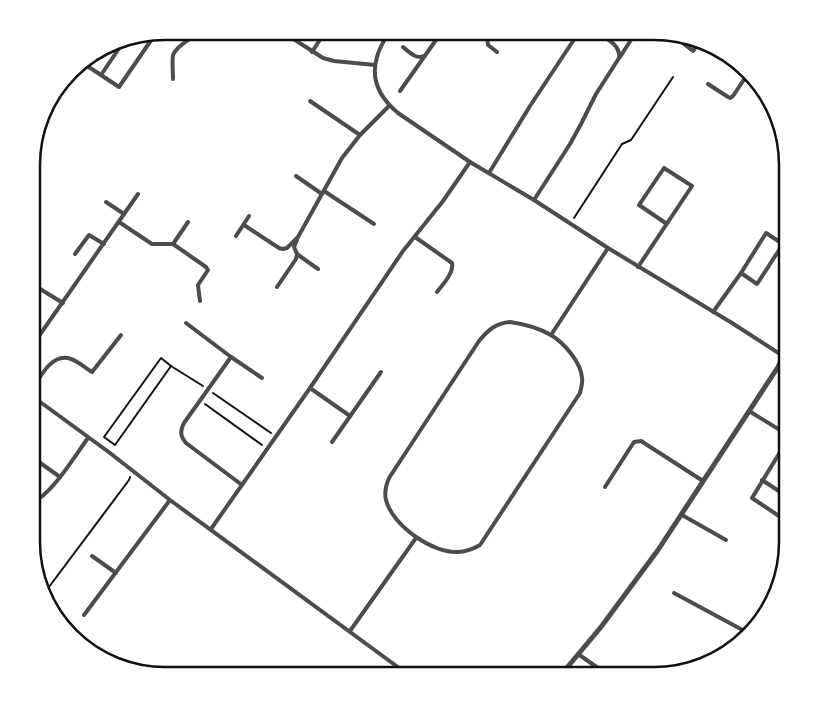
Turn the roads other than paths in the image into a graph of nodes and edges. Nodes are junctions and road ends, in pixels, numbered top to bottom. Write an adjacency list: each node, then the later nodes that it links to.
1 (188, 40): 22 (street)
2 (294, 40): 15 (street)
3 (320, 40): 15 (street)
4 (385, 40): 19 (street)
5 (436, 40): 17 (street)
6 (487, 40): 16 (street)
7 (574, 40): 30 (street)
8 (607, 40): 18 (street)
9 (631, 40): 18 (street)
10 (151, 41): 21 (street)
11 (684, 44): 13 (street)
12 (403, 47): 17 (street)
13 (696, 48)
14 (118, 50): 21 (street)
15 (312, 52): 19 (street)
16 (497, 52)
17 (424, 56): 25 (street)
18 (619, 58): 34 (street)
19 (375, 65): 27 (street)
20 (88, 67): 21 (street)
21 (101, 76)
22 (173, 79)
23 (744, 79): 24 (street)
24 (708, 84)
25 (400, 91)
26 (310, 101): 28 (street)
27 (389, 106): 28 (street); 29 (street)
28 (360, 135): 32 (street)
29 (470, 162): 30 (street); 45 (street)
30 (489, 173): 34 (street)
31 (296, 176): 32 (street)
32 (323, 192): 41 (street); 44 (street)
33 (138, 194): 36 (street)
34 (534, 200): 49 (street)
35 (106, 202): 36 (street)
36 (124, 214): 38 (street)
37 (249, 216): 40 (street)
38 (119, 222): 47 (street); 48 (street)
39 (188, 222): 48 (street)
40 (244, 224): 43 (street); 44 (street)
41 (374, 224)
42 (667, 224): 42 (street); 53 (street)
43 (236, 236)
44 (298, 237): 52 (street)
45 (415, 237): 58 (street); 72 (street)
46 (778, 241): 55 (street)
47 (104, 244): 51 (street); 60 (street)
48 (172, 244): 59 (street)
49 (608, 248): 53 (street); 65 (street)
50 (779, 250): 55 (street)
51 (76, 254)
52 (297, 254): 54 (street); 56 (street)
53 (638, 266): 61 (street)
54 (318, 269)
55 (740, 273): 61 (street)
56 (276, 287)
57 (40, 289): 60 (street)
58 (437, 292)
59 (200, 301)
60 (63, 303): 63 (street)
61 (713, 312): 66 (street)
62 (186, 323): 67 (street)
63 (40, 335)
64 (121, 335): 71 (street)
65 (551, 335): 92 (street); 92 (street)
66 (779, 353)
67 (231, 356): 70 (street); 84 (street)
68 (779, 365): 74 (street)
69 (381, 372): 75 (street)
70 (262, 378)
71 (40, 379)
72 (310, 388): 75 (street); 84 (street)
73 (40, 402): 77 (street)
74 (749, 411): 76 (street); 83 (street)
75 (350, 416): 78 (street)
76 (779, 429)
77 (88, 438): 81 (street); 88 (street)
78 (332, 442)
79 (779, 453): 82 (street)
80 (40, 462): 81 (street)
81 (60, 476): 87 (street)
82 (762, 480): 86 (street); 90 (street)
83 (703, 481): 85 (street); 89 (street)
84 (242, 485): 91 (street)
85 (605, 487)
86 (779, 491)
87 (40, 498)
88 (170, 500): 91 (street); 95 (street)
89 (682, 515): 93 (street); 100 (street)
90 (779, 516)
91 (211, 529): 99 (street)
92 (416, 538): 99 (street)
93 (726, 540)
94 (92, 556): 95 (street)
95 (116, 573): 97 (street)
96 (674, 593): 98 (street)
97 (84, 615)
98 (742, 630)
99 (350, 631): 101 (street)
100 (578, 654): 102 (street); 103 (street)
101 (398, 667)
102 (567, 667)
103 (597, 667)

